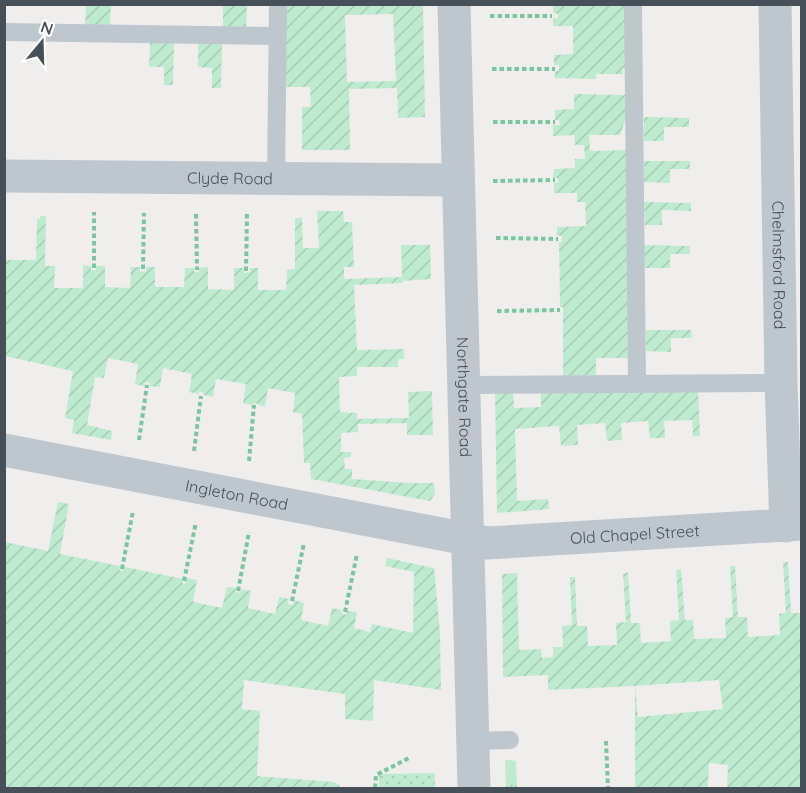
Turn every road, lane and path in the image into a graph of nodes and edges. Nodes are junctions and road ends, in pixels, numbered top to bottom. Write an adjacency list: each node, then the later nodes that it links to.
1 (278, 4): 7 (lane)
2 (633, 4): 28 (lane)
3 (775, 4): 27 (street, Chelmsford Road)
4 (454, 10): 5 (path); 8 (street, Northgate Road)
5 (552, 16)
6 (4, 32): 7 (lane)
7 (278, 36): 16 (lane)
8 (455, 69): 9 (path); 10 (street, Northgate Road)
9 (555, 69)
10 (456, 122): 11 (path); 17 (street, Northgate Road)
11 (555, 122)
12 (4, 176): 13 (street, Clyde Road)
13 (94, 177): 14 (street, Clyde Road); 21 (path)
14 (144, 178): 15 (street, Clyde Road); 22 (path)
15 (196, 178): 16 (street, Clyde Road); 23 (path)
16 (262, 179): 17 (street, Clyde Road); 24 (path)
17 (457, 180): 18 (path); 19 (street, Northgate Road)
18 (555, 180)
19 (460, 238): 20 (path); 26 (street, Northgate Road)
20 (558, 239)
21 (94, 268)
22 (143, 269)
23 (196, 270)
24 (246, 271)
25 (560, 310): 26 (path)
26 (462, 311): 30 (street, Northgate Road)
27 (788, 368): 28 (lane); 39 (street, Chelmsford Road)
28 (637, 383): 30 (lane)
29 (147, 385): 34 (path)
30 (465, 385): 40 (street, Northgate Road)
31 (201, 396): 35 (path)
32 (254, 405): 36 (path)
33 (4, 450): 34 (street, Ingleton Road)
34 (136, 475): 35 (street, Ingleton Road); 41 (path)
35 (196, 487): 36 (street, Ingleton Road); 42 (path)
36 (249, 497): 37 (street, Ingleton Road); 43 (path)
37 (310, 509): 38 (street, Ingleton Road); 44 (path)
38 (365, 520): 40 (street, Ingleton Road); 45 (path)
39 (794, 525): 40 (street, Old Chapel Street)
40 (468, 540): 47 (street, Northgate Road)
41 (122, 569)
42 (184, 581)
43 (238, 591)
44 (292, 601)
45 (345, 612)
46 (510, 740): 47 (lane)
47 (473, 741): 51 (street, Northgate Road)
48 (606, 741): 52 (path)
49 (411, 757): 50 (path)
50 (375, 789)
51 (474, 789)
52 (608, 789)

